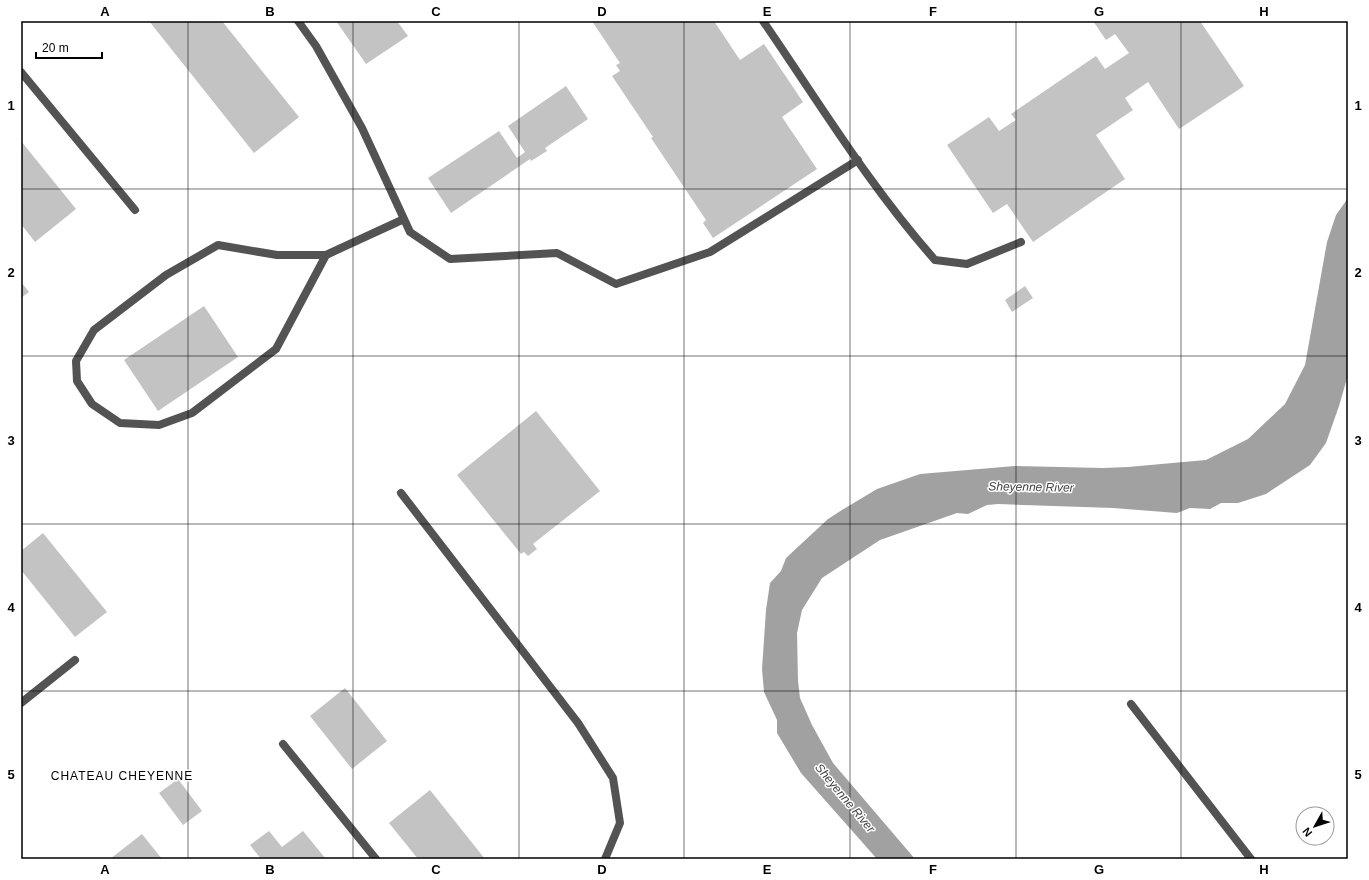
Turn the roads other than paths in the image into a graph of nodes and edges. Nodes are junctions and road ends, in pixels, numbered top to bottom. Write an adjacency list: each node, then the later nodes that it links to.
1 (298, 21): 6 (lane)
2 (763, 21): 4 (lane)
3 (21, 72): 5 (lane)
4 (858, 160): 6 (lane); 7 (lane)
5 (135, 210)
6 (404, 219): 8 (lane)
7 (1021, 242)
8 (326, 255): 8 (lane)
9 (401, 493): 15 (lane)
10 (74, 660): 11 (lane)
11 (21, 703)
12 (1131, 704): 16 (lane)
13 (283, 744): 14 (lane)
14 (376, 859)
15 (605, 859)
16 (1251, 859)

